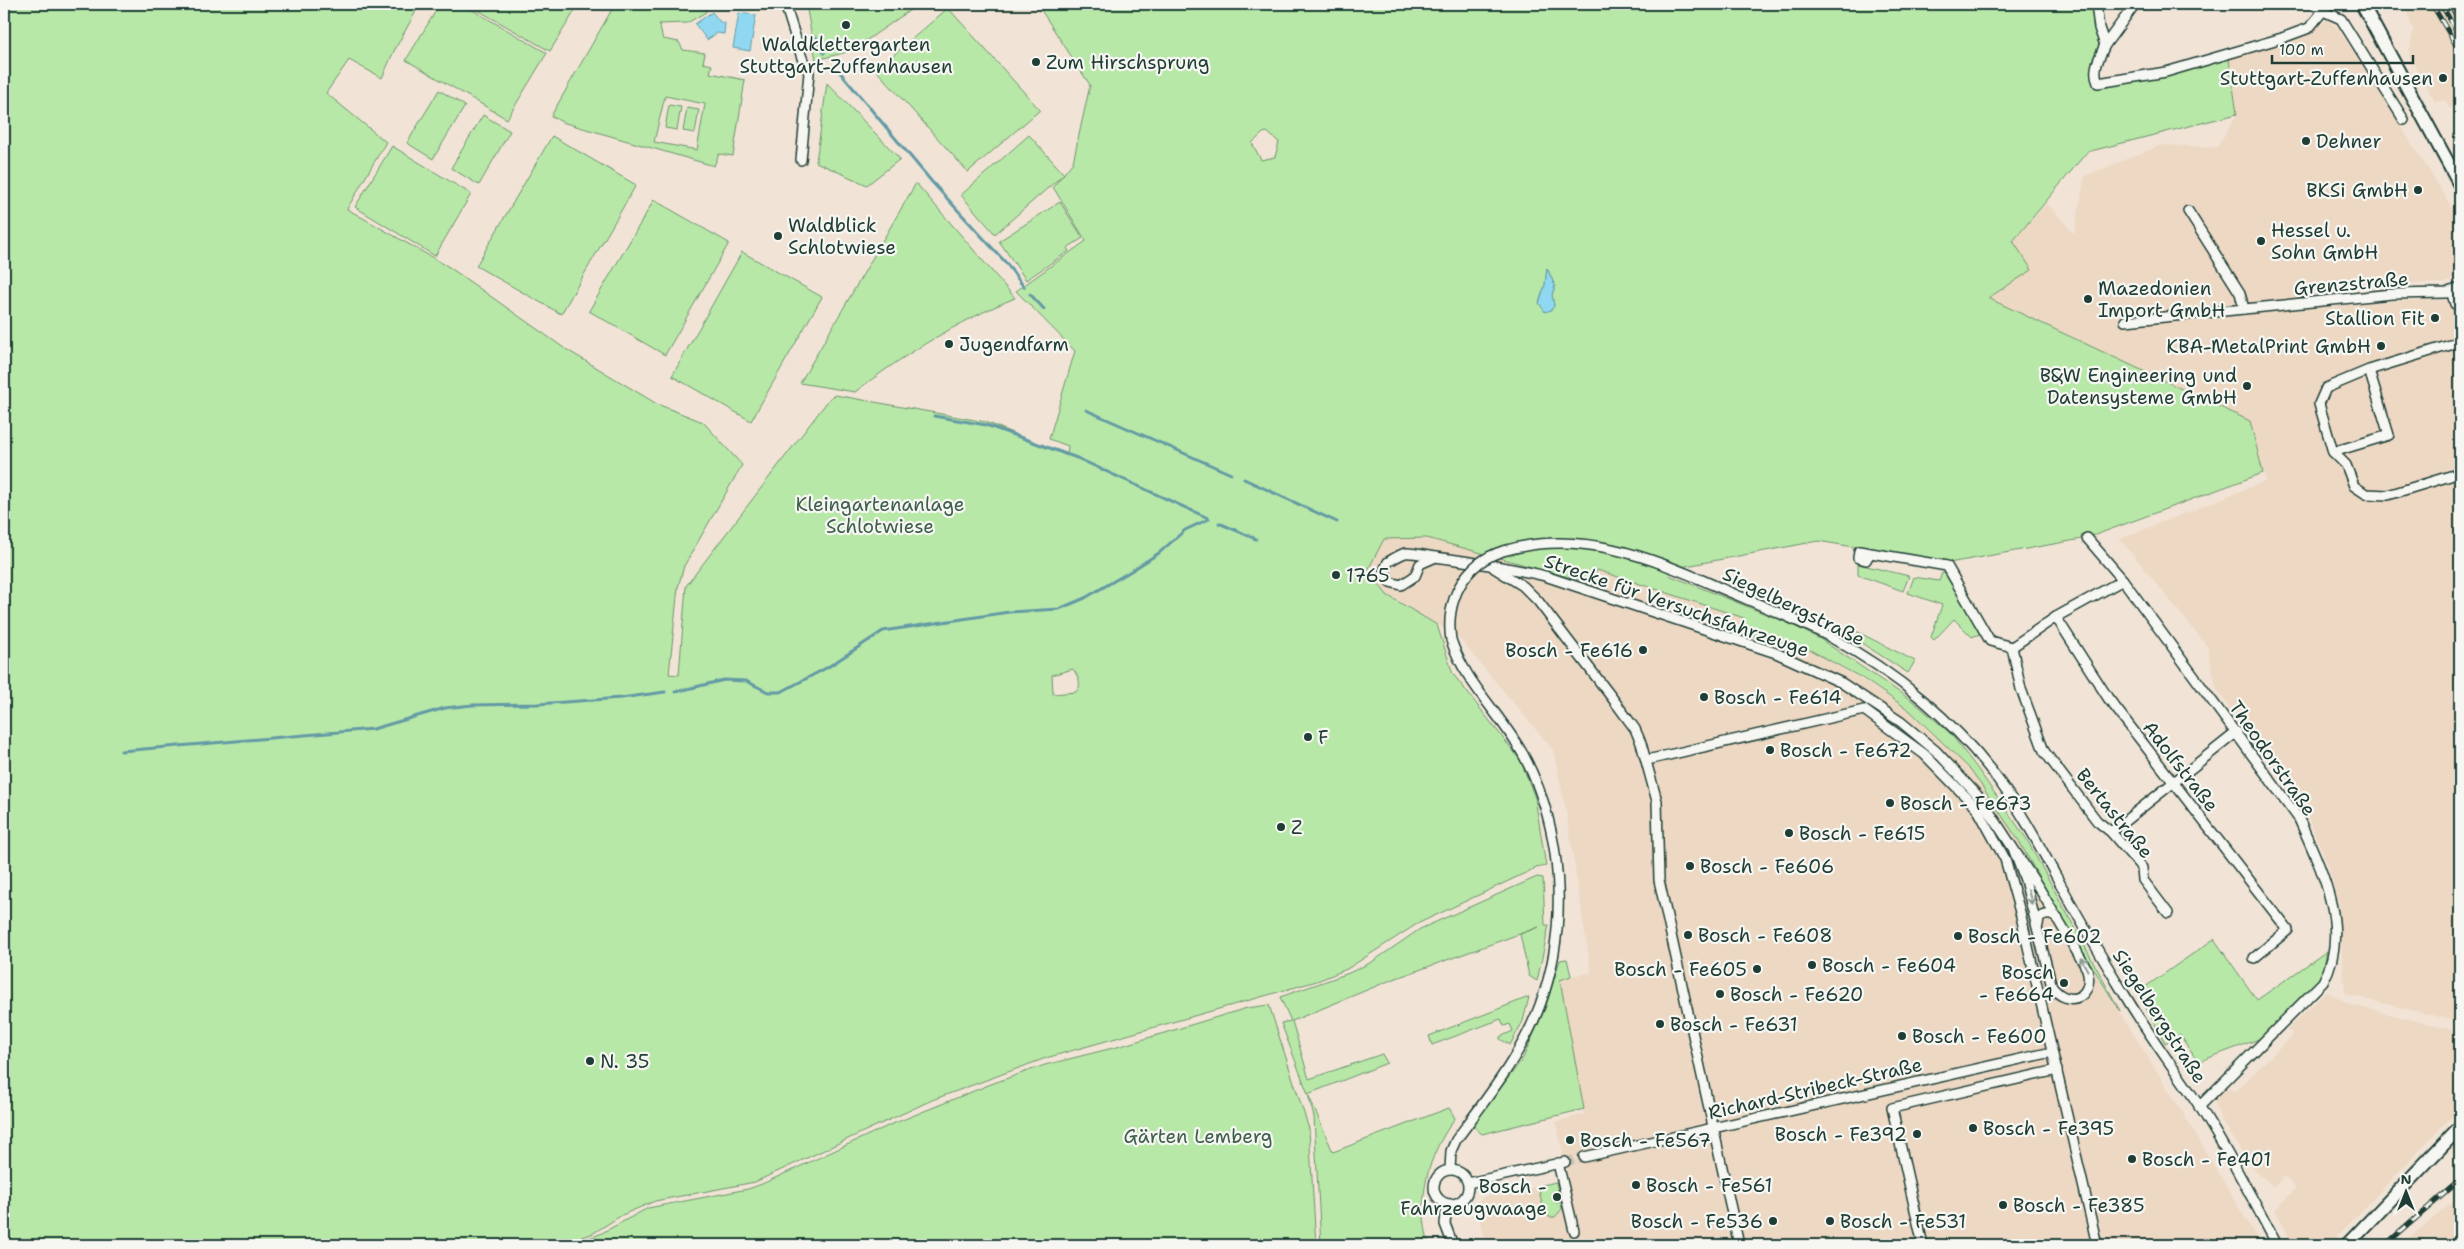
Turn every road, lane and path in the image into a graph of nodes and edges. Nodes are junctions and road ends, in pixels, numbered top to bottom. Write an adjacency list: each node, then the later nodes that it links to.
1 (785, 4): 9 (street)
2 (2096, 4): 7 (street)
3 (2135, 4): 7 (street)
4 (2314, 4): 6 (street)
5 (2362, 4): 10 (main road)
6 (2323, 11): 7 (street); 8 (street)
7 (2105, 45)
8 (2404, 120)
9 (801, 160)
10 (2460, 185)
11 (2188, 211): 15 (street)
12 (2460, 288): 13 (street, Grenzstraße)
13 (2451, 291): 14 (street); 15 (street, Grenzstraße)
14 (2455, 304)
15 (2244, 309): 16 (street, Grenzstraße)
16 (2125, 321)
17 (2460, 342): 18 (street)
18 (2369, 370): 19 (street); 19 (street)
19 (2333, 452): 20 (street)
20 (2460, 473)
21 (2087, 538): 25 (street, Theodorstraße)
22 (1870, 553): 27 (street)
23 (1436, 557): 23 (street, Strecke für Versuchsfahrzeuge); 24 (street, Strecke für Versuchsfahrzeuge)
24 (1490, 566): 29 (street); 32 (street, Strecke für Versuchsfahrzeuge)
25 (2123, 580): 26 (street); 28 (street, Theodorstraße)
26 (2056, 617): 27 (street); 30 (street, Adolfstraße)
27 (2012, 648): 31 (street, Bertastraße)
28 (2237, 732): 30 (street); 39 (street, Theodorstraße)
29 (1647, 760): 37 (street); 41 (street)
30 (2174, 783): 31 (street); 36 (street, Adolfstraße)
31 (2111, 832): 33 (street, Bertastraße)
32 (2014, 851): 34 (street, Strecke für Versuchsfahrzeuge); 35 (street, Strecke für Versuchsfahrzeuge, one-way to 35)
33 (2168, 913)
34 (2058, 919): 35 (street); 35 (street, Strecke für Versuchsfahrzeuge, one-way to 34)
35 (2038, 925)
36 (2254, 958)
37 (2052, 1052): 38 (street); 41 (street, Richard-Stribeck-Straße)
38 (2056, 1070): 49 (street); 50 (street)
39 (2200, 1107): 43 (street, Siegelbergstraße, bridge); 51 (street, Siegelbergstraße)
40 (2460, 1127): 52 (main road)
41 (1712, 1128): 42 (street, Richard-Stribeck-Straße); 48 (street)
42 (1584, 1157)
43 (1450, 1170): 44 (street); 45 (street)
44 (1468, 1184): 45 (street); 46 (street)
45 (1447, 1204): 47 (street)
46 (1574, 1231)
47 (1453, 1245)
48 (1739, 1245)
49 (1923, 1245)
50 (2097, 1245)
51 (2277, 1245)
52 (2347, 1245)

